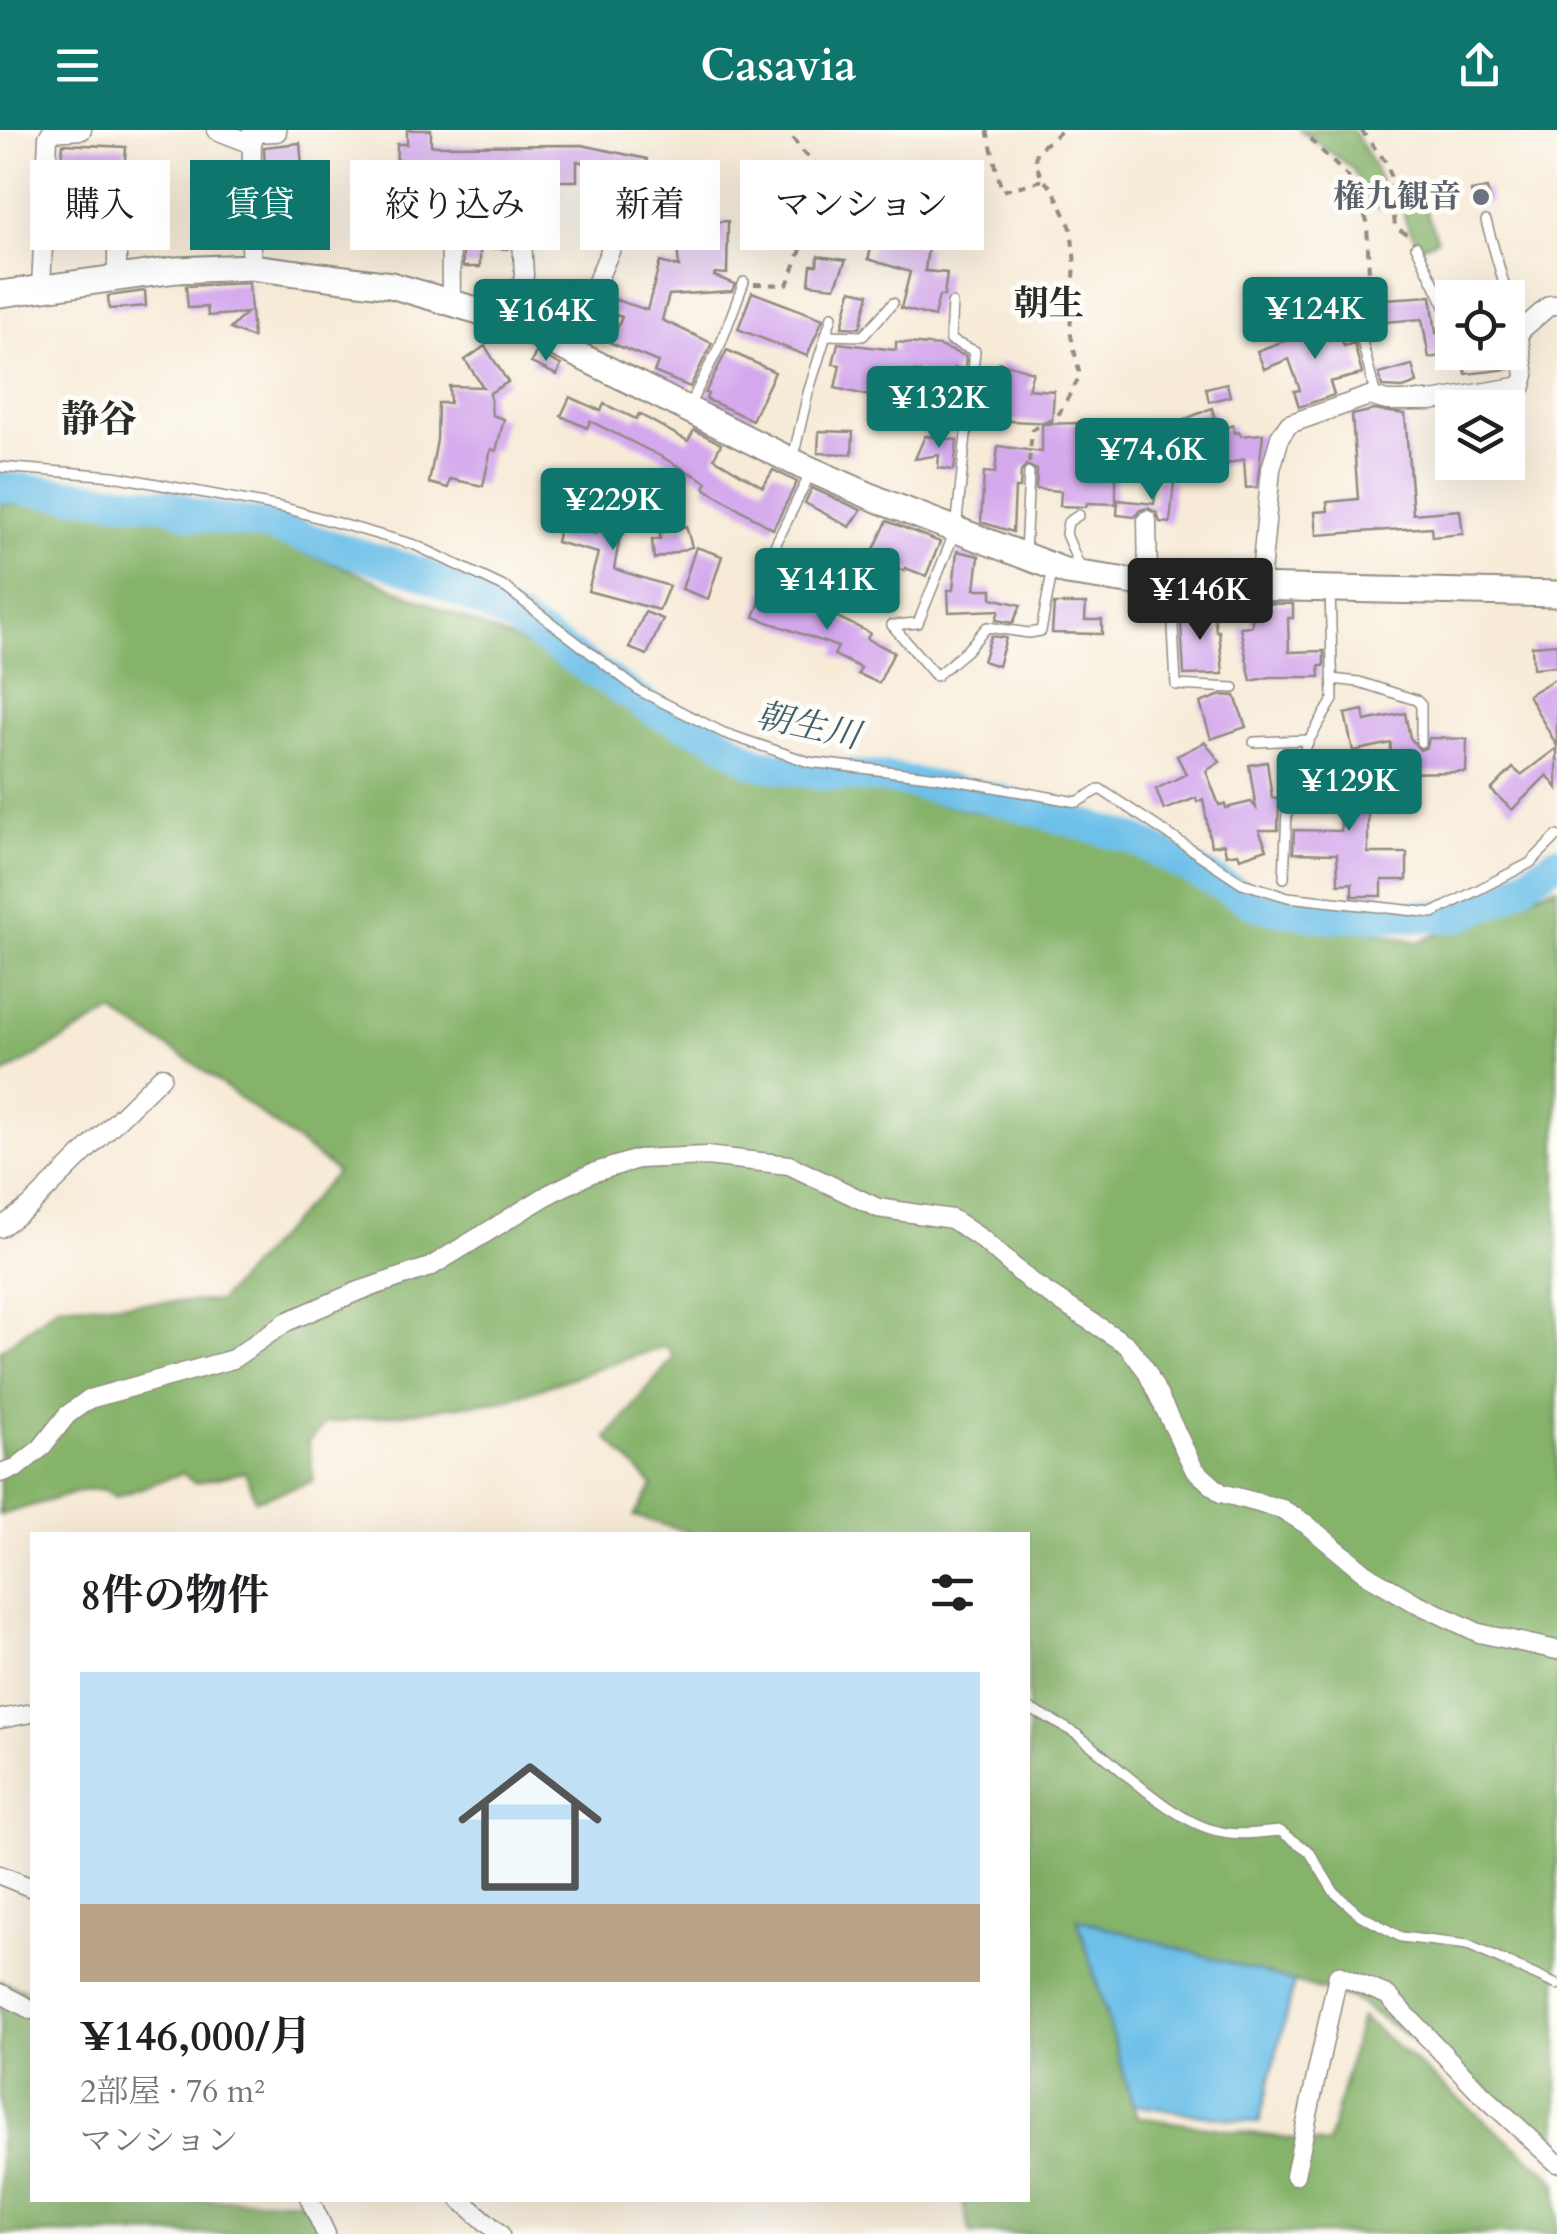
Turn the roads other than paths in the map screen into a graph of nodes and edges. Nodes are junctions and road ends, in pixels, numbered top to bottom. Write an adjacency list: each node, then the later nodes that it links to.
1 (82, 130): 16 (street)
2 (216, 130): 4 (street)
3 (277, 132): 4 (street)
4 (252, 136): 11 (street)
5 (1486, 221): 13 (lane)
6 (1416, 246): 15 (lane)
7 (117, 250): 12 (street)
8 (451, 250): 18 (street)
9 (523, 250): 24 (street)
10 (610, 250): 27 (street)
11 (251, 267): 12 (street); 18 (street)
12 (117, 278): 16 (street)
13 (1500, 280)
14 (744, 282): 30 (lane)
15 (1435, 286)
16 (41, 288): 17 (street)
17 (0, 294)
18 (451, 300): 24 (street)
19 (893, 303): 26 (lane)
20 (952, 304): 36 (lane)
21 (1557, 304): 25 (street)
22 (832, 316): 26 (lane)
23 (1356, 317): 29 (lane)
24 (515, 323): 27 (street)
25 (1525, 324)
26 (826, 335): 31 (lane)
27 (568, 347): 30 (street)
28 (1524, 370): 29 (street)
29 (1376, 398): 42 (street)
30 (688, 408): 31 (street)
31 (802, 465): 36 (street); 39 (lane)
32 (0, 467): 50 (lane)
33 (1029, 473): 37 (lane)
34 (1080, 515): 40 (lane)
35 (1147, 520): 41 (street)
36 (956, 530): 37 (street); 38 (lane)
37 (1025, 556): 38 (street)
38 (1053, 566): 40 (street)
39 (762, 572)
40 (1083, 574): 41 (street)
41 (1159, 585): 42 (street); 46 (lane)
42 (1260, 586): 43 (street)
43 (1330, 587): 44 (street); 45 (lane)
44 (1557, 594)
45 (1332, 679): 47 (lane); 49 (lane)
46 (1234, 688)
47 (1309, 740): 48 (lane); 51 (lane)
48 (1254, 742)
49 (1421, 742)
50 (1557, 836)
51 (1284, 878)
52 (162, 1076): 53 (street)
53 (0, 1228)
54 (0, 1473): 55 (street)
55 (1557, 1650)
56 (1030, 1709): 61 (lane)
57 (30, 1713): 58 (street)
58 (0, 1719)
59 (0, 1875): 60 (street)
60 (30, 1887)
61 (1557, 1985)
62 (0, 1993): 63 (street)
63 (30, 2009)
64 (1557, 2163): 65 (street)
65 (1295, 2175)
66 (311, 2202): 68 (street)
67 (463, 2202): 69 (street)
68 (326, 2234)
69 (500, 2234)

